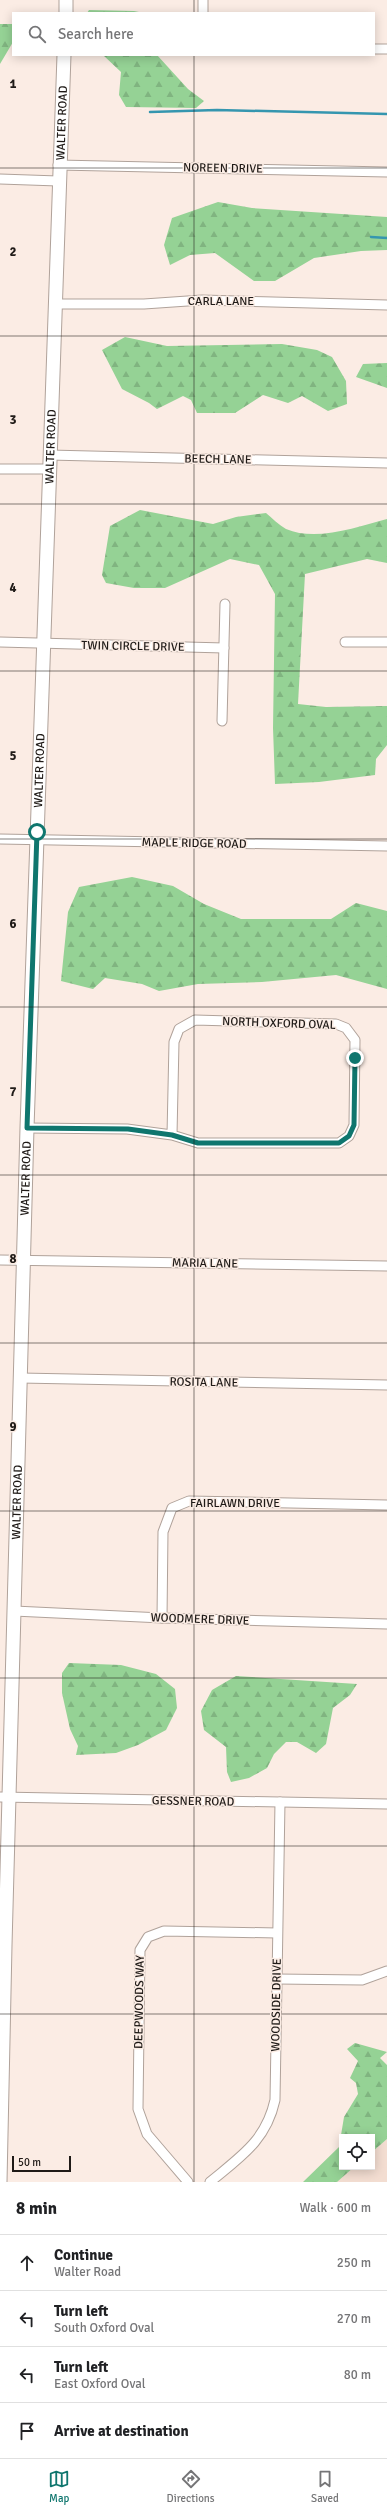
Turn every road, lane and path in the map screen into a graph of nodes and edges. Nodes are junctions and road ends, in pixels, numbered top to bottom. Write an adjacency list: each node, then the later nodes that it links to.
1 (66, 0): 3 (street)
2 (203, 0): 4 (street)
3 (66, 12)
4 (203, 12)
5 (375, 49): 6 (street)
6 (387, 49)
7 (64, 56): 8 (street, WALTER ROAD)
8 (58, 165): 9 (street, NOREEN DRIVE); 11 (street, WALTER ROAD)
9 (387, 172)
10 (0, 179): 11 (street)
11 (58, 181): 12 (street, WALTER ROAD)
12 (54, 304): 13 (street, CARLA LANE); 14 (street, WALTER ROAD)
13 (387, 305)
14 (48, 455): 15 (street, BEECH LANE); 17 (street, WALTER ROAD)
15 (387, 463)
16 (0, 469): 17 (street)
17 (48, 469): 22 (street, WALTER ROAD)
18 (224, 604): 23 (street)
19 (0, 642): 22 (street, TWIN CIRCLE DRIVE)
20 (344, 642): 21 (street)
21 (387, 642)
22 (42, 643): 23 (street, TWIN CIRCLE DRIVE); 26 (street, WALTER ROAD)
23 (224, 648): 24 (street)
24 (222, 721)
25 (0, 839): 26 (street, MAPLE RIDGE ROAD)
26 (36, 840): 27 (street, MAPLE RIDGE ROAD); 28 (street, WALTER ROAD)
27 (387, 846)
28 (27, 1128): 29 (street); 31 (street, WALTER ROAD)
29 (172, 1135): 29 (street, NORTH OXFORD OVAL)
30 (0, 1260): 31 (street, MARIA LANE)
31 (23, 1260): 32 (street, MARIA LANE); 33 (street, WALTER ROAD)
32 (387, 1266)
33 (20, 1378): 34 (street, ROSITA LANE); 36 (street, WALTER ROAD)
34 (387, 1385)
35 (387, 1505): 37 (street, FAIRLAWN DRIVE)
36 (14, 1611): 37 (street, WOODMERE DRIVE); 39 (street, WALTER ROAD)
37 (162, 1618): 38 (street, WOODMERE DRIVE)
38 (387, 1624)
39 (4, 1798): 40 (street, GESSNER ROAD); 43 (street, WALTER ROAD)
40 (280, 1802): 41 (street, GESSNER ROAD); 42 (street, WOODSIDE DRIVE)
41 (387, 1804)
42 (277, 1933): 45 (street, WOODSIDE DRIVE); 47 (street, DEEPWOODS WAY)
43 (2, 1945): 46 (street, WALTER ROAD)
44 (387, 1971): 45 (street)
45 (277, 1979): 48 (street, WOODSIDE DRIVE)
46 (0, 2182)
47 (188, 2182)
48 (210, 2182)

